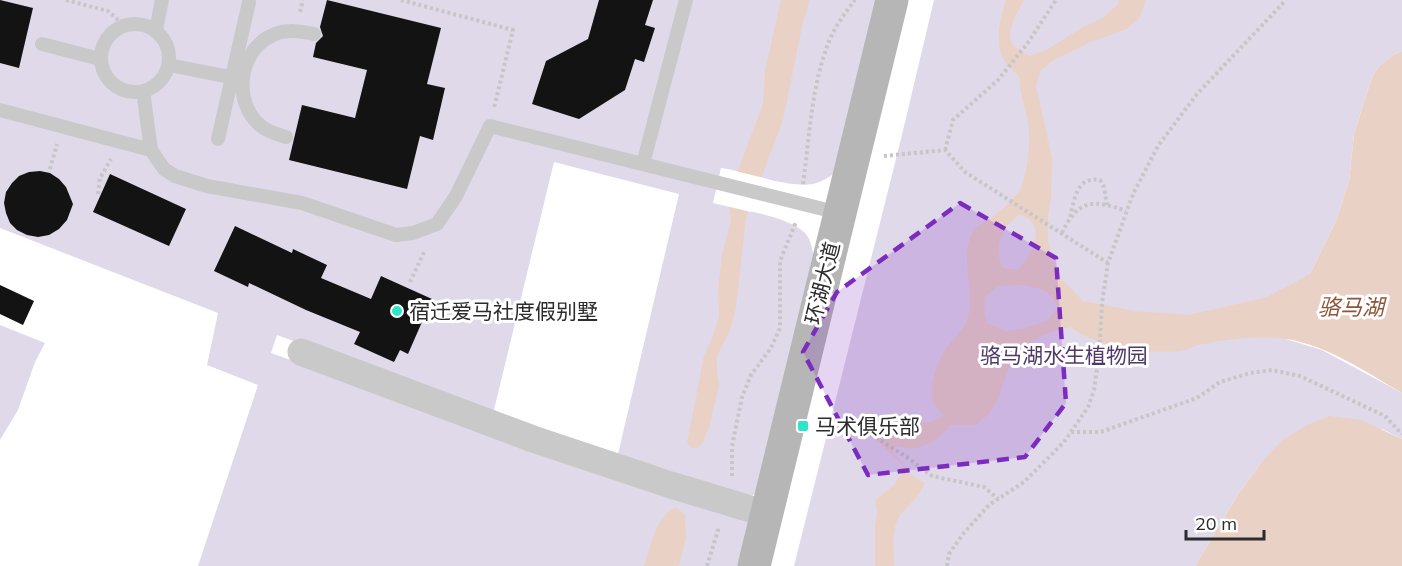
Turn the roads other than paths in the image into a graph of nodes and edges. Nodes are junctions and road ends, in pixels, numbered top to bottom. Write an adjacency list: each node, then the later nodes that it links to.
1 (162, 0): 5 (lane)
2 (686, 0): 16 (lane)
3 (892, 0): 17 (street, 环湖大道)
4 (249, 2): 10 (lane)
5 (156, 30): 8 (lane); 9 (lane)
6 (314, 34): 10 (lane)
7 (42, 44): 8 (lane)
8 (100, 59): 11 (lane)
9 (169, 65): 10 (lane); 11 (lane)
10 (237, 79): 13 (lane); 14 (lane)
11 (143, 92): 15 (lane)
12 (0, 110): 15 (lane)
13 (286, 137)
14 (218, 139)
15 (151, 150): 16 (lane)
16 (643, 164): 17 (lane)
17 (839, 213): 19 (street, 环湖大道)
18 (301, 352): 19 (street)
19 (766, 514): 20 (street, 环湖大道)
20 (754, 566)

